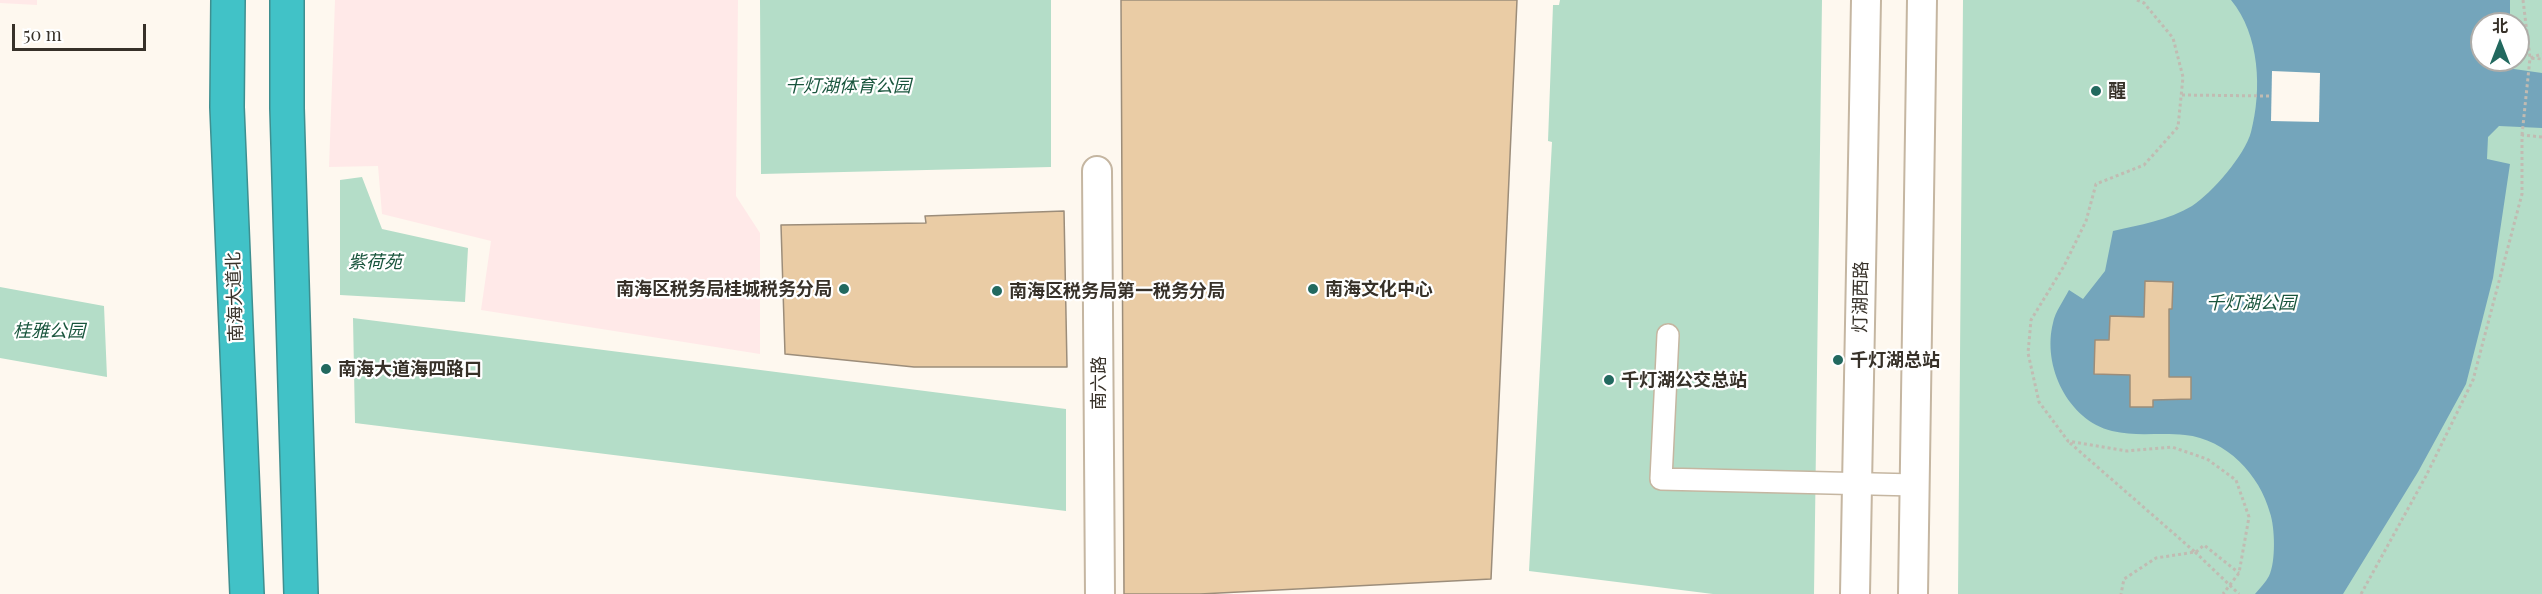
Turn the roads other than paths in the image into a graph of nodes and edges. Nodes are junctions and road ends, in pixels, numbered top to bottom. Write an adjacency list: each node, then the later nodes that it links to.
1 (228, 0): 9 (highway, 南海大道北)
2 (287, 0): 10 (highway)
3 (1866, 0): 7 (main road, 灯湖西路)
4 (1922, 0): 8 (main road)
5 (1097, 171): 11 (main road, 南六路)
6 (1668, 334): 7 (street)
7 (1857, 484): 8 (street); 12 (main road, 灯湖西路)
8 (1915, 485): 13 (main road)
9 (247, 594)
10 (301, 594)
11 (1100, 594)
12 (1855, 594)
13 (1913, 594)

